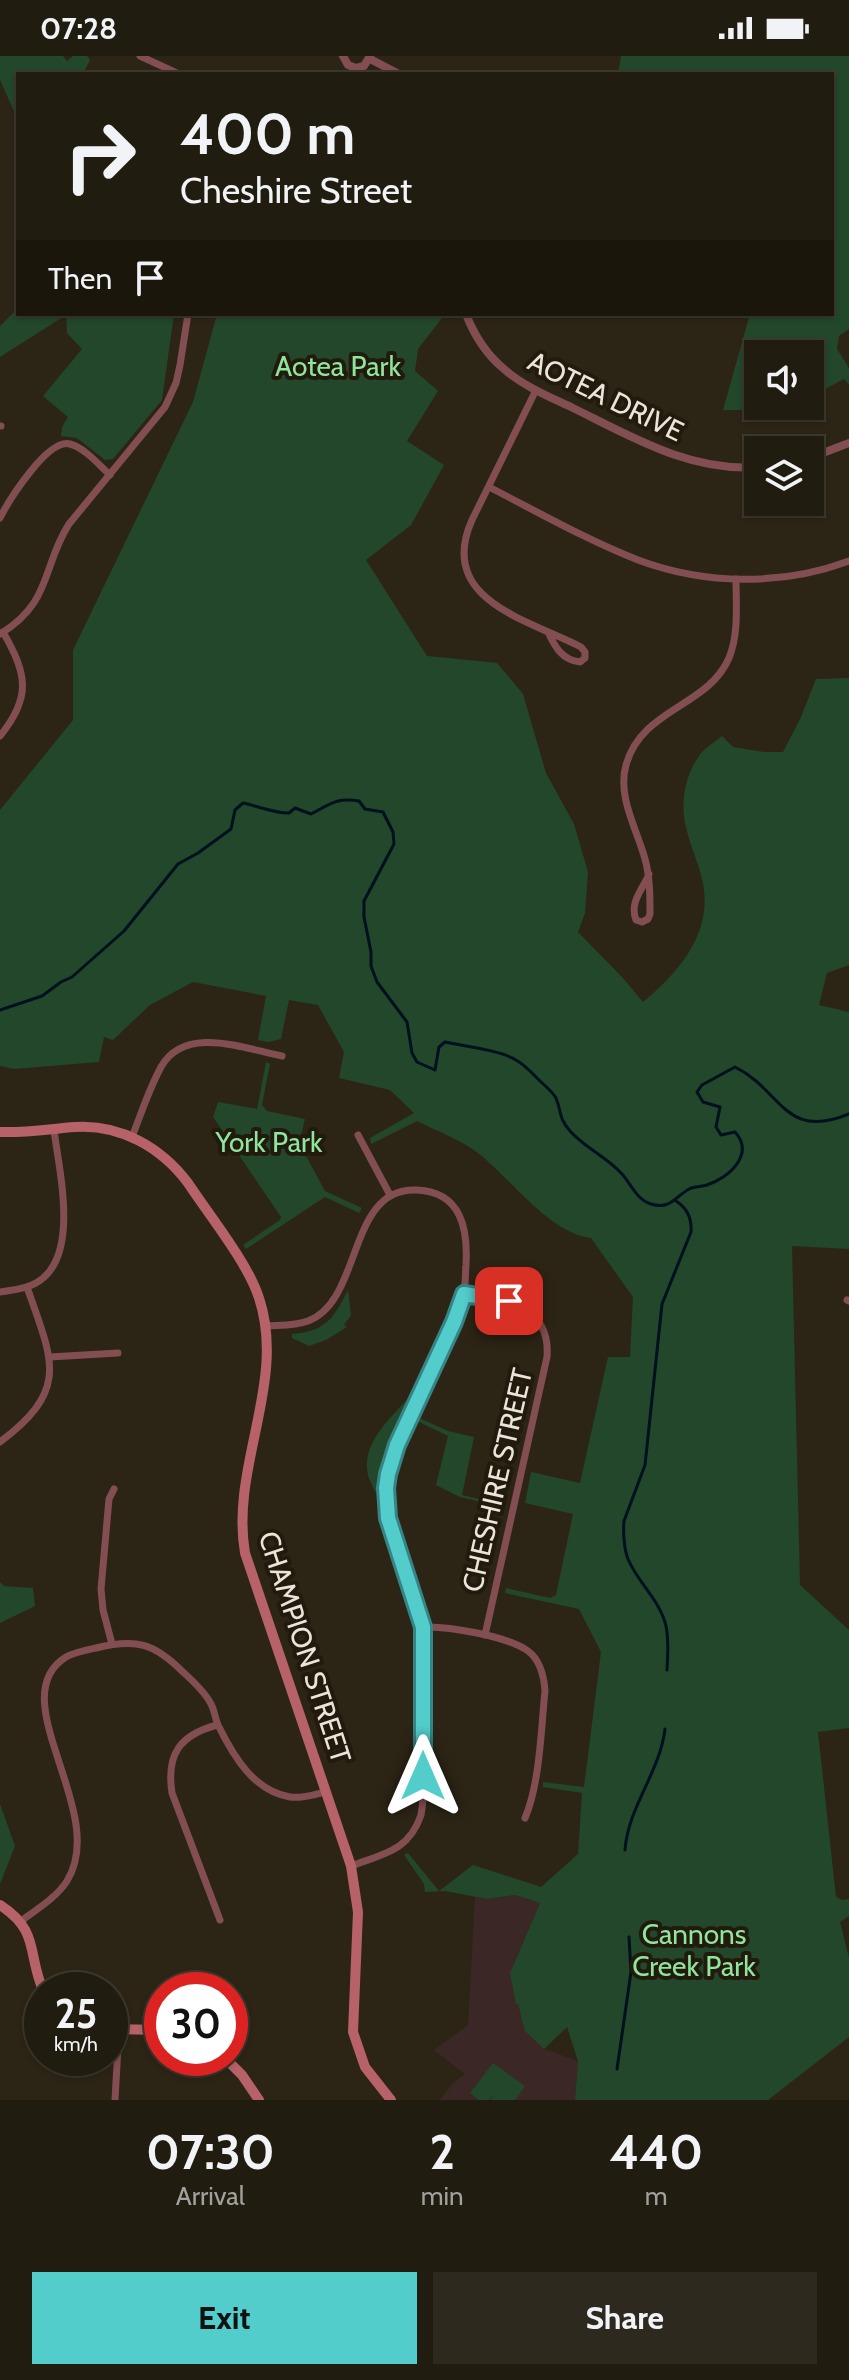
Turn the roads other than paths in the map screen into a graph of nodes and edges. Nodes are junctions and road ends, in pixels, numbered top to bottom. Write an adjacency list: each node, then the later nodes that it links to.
1 (140, 56): 5 (street)
2 (343, 56): 4 (street)
3 (370, 58): 4 (street); 6 (street)
4 (350, 71)
5 (175, 72)
6 (395, 72)
7 (188, 316): 13 (street)
8 (467, 316): 9 (street, AOTEA DRIVE)
9 (536, 390): 12 (street, AOTEA DRIVE); 14 (street)
10 (849, 443): 11 (street)
11 (824, 453)
12 (744, 467)
13 (110, 475): 15 (street); 19 (street)
14 (489, 487): 17 (street); 18 (street)
15 (0, 518)
16 (849, 561): 17 (street)
17 (736, 579): 21 (street)
18 (548, 632): 18 (street)
19 (2, 633): 20 (street)
20 (0, 736)
21 (649, 874): 21 (street)
22 (282, 1056): 26 (street)
23 (54, 1130): 24 (main road, CHAMPION STREET); 26 (main road, CHAMPION STREET); 28 (street)
24 (0, 1132)
25 (358, 1135): 27 (street)
26 (132, 1137): 31 (main road, CHAMPION STREET)
27 (390, 1195): 30 (street); 31 (street)
28 (27, 1287): 29 (street); 33 (street)
29 (0, 1292)
30 (464, 1294): 36 (street); 37 (street, CHESHIRE STREET)
31 (266, 1326): 40 (main road, CHAMPION STREET)
32 (118, 1353): 33 (street)
33 (50, 1357): 34 (street)
34 (0, 1442)
35 (114, 1489): 38 (street)
36 (423, 1627): 37 (street); 42 (street)
37 (485, 1635): 41 (street)
38 (112, 1644): 39 (street); 45 (street)
39 (217, 1725): 40 (street); 44 (street)
40 (326, 1792): 42 (main road, CHAMPION STREET)
41 (525, 1818)
42 (351, 1866): 51 (main road, CHAMPION STREET)
43 (0, 1905): 45 (main road)
44 (220, 1920)
45 (21, 1921): 46 (main road)
46 (37, 1972)
47 (115, 2076): 49 (street)
48 (243, 2076): 50 (main road)
49 (115, 2100)
50 (259, 2100)
51 (391, 2100)

